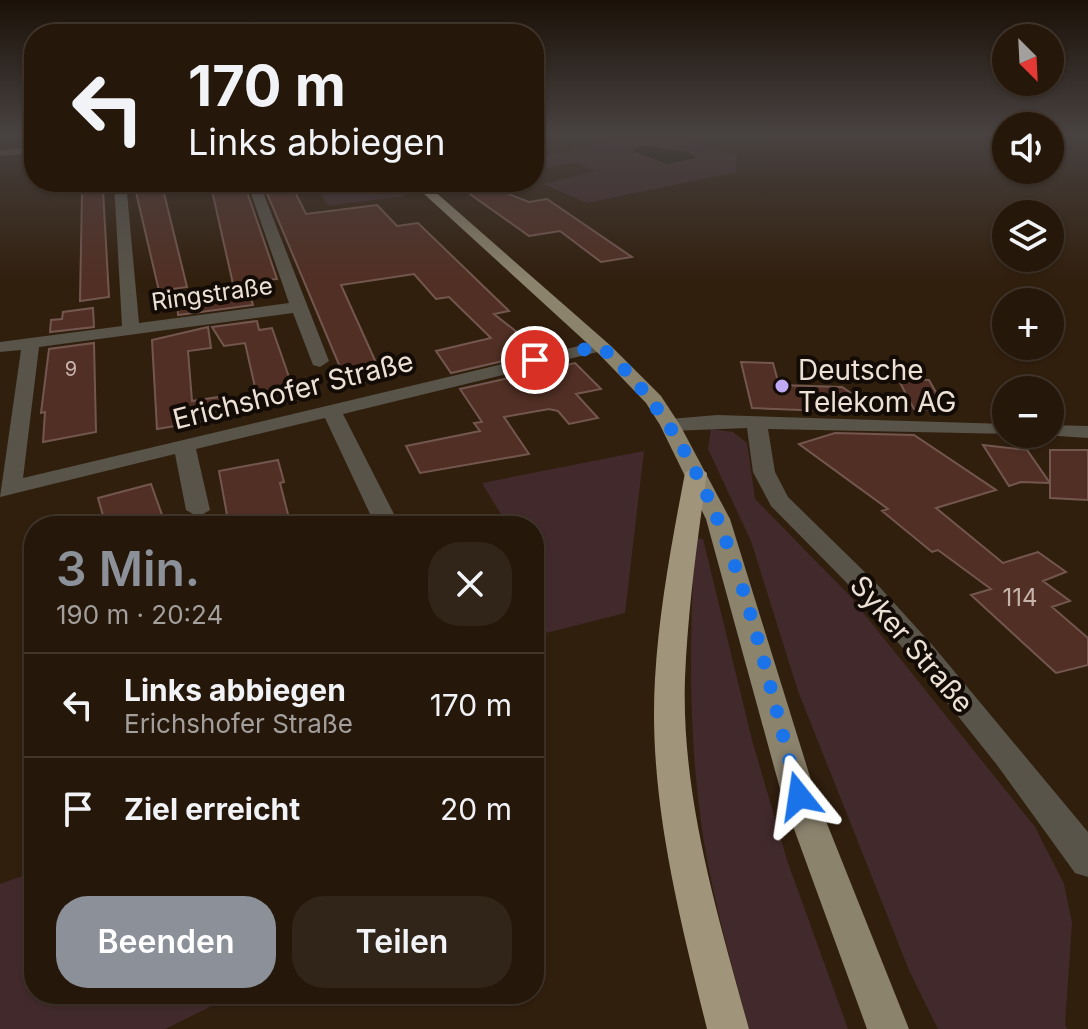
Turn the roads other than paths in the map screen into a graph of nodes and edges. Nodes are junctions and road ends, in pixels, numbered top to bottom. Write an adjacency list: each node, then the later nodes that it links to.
1 (121, 192): 5 (street, Ringstraße)
2 (257, 192): 4 (street, Ringstraße)
3 (428, 192): 7 (main road)
4 (299, 307): 5 (street, Ringstraße); 9 (street, Ringstraße)
5 (131, 329): 6 (street, Ringstraße)
6 (31, 343): 8 (street, Ringstraße); 18 (street)
7 (600, 346): 10 (street, Erichshofer Straße); 12 (main road)
8 (0, 347)
9 (320, 361)
10 (331, 410): 16 (street, Erichshofer Straße); 20 (street)
11 (757, 422): 12 (street); 13 (street); 21 (street, Syker Straße)
12 (670, 425): 17 (main road)
13 (992, 430)
14 (1064, 431): 15 (street)
15 (1088, 432)
16 (184, 446): 18 (street, Erichshofer Straße); 19 (street)
17 (696, 473): 22 (highway); 23 (main road)
18 (5, 489)
19 (198, 510)
20 (383, 516)
21 (1088, 861)
22 (728, 1029)
23 (888, 1029)

